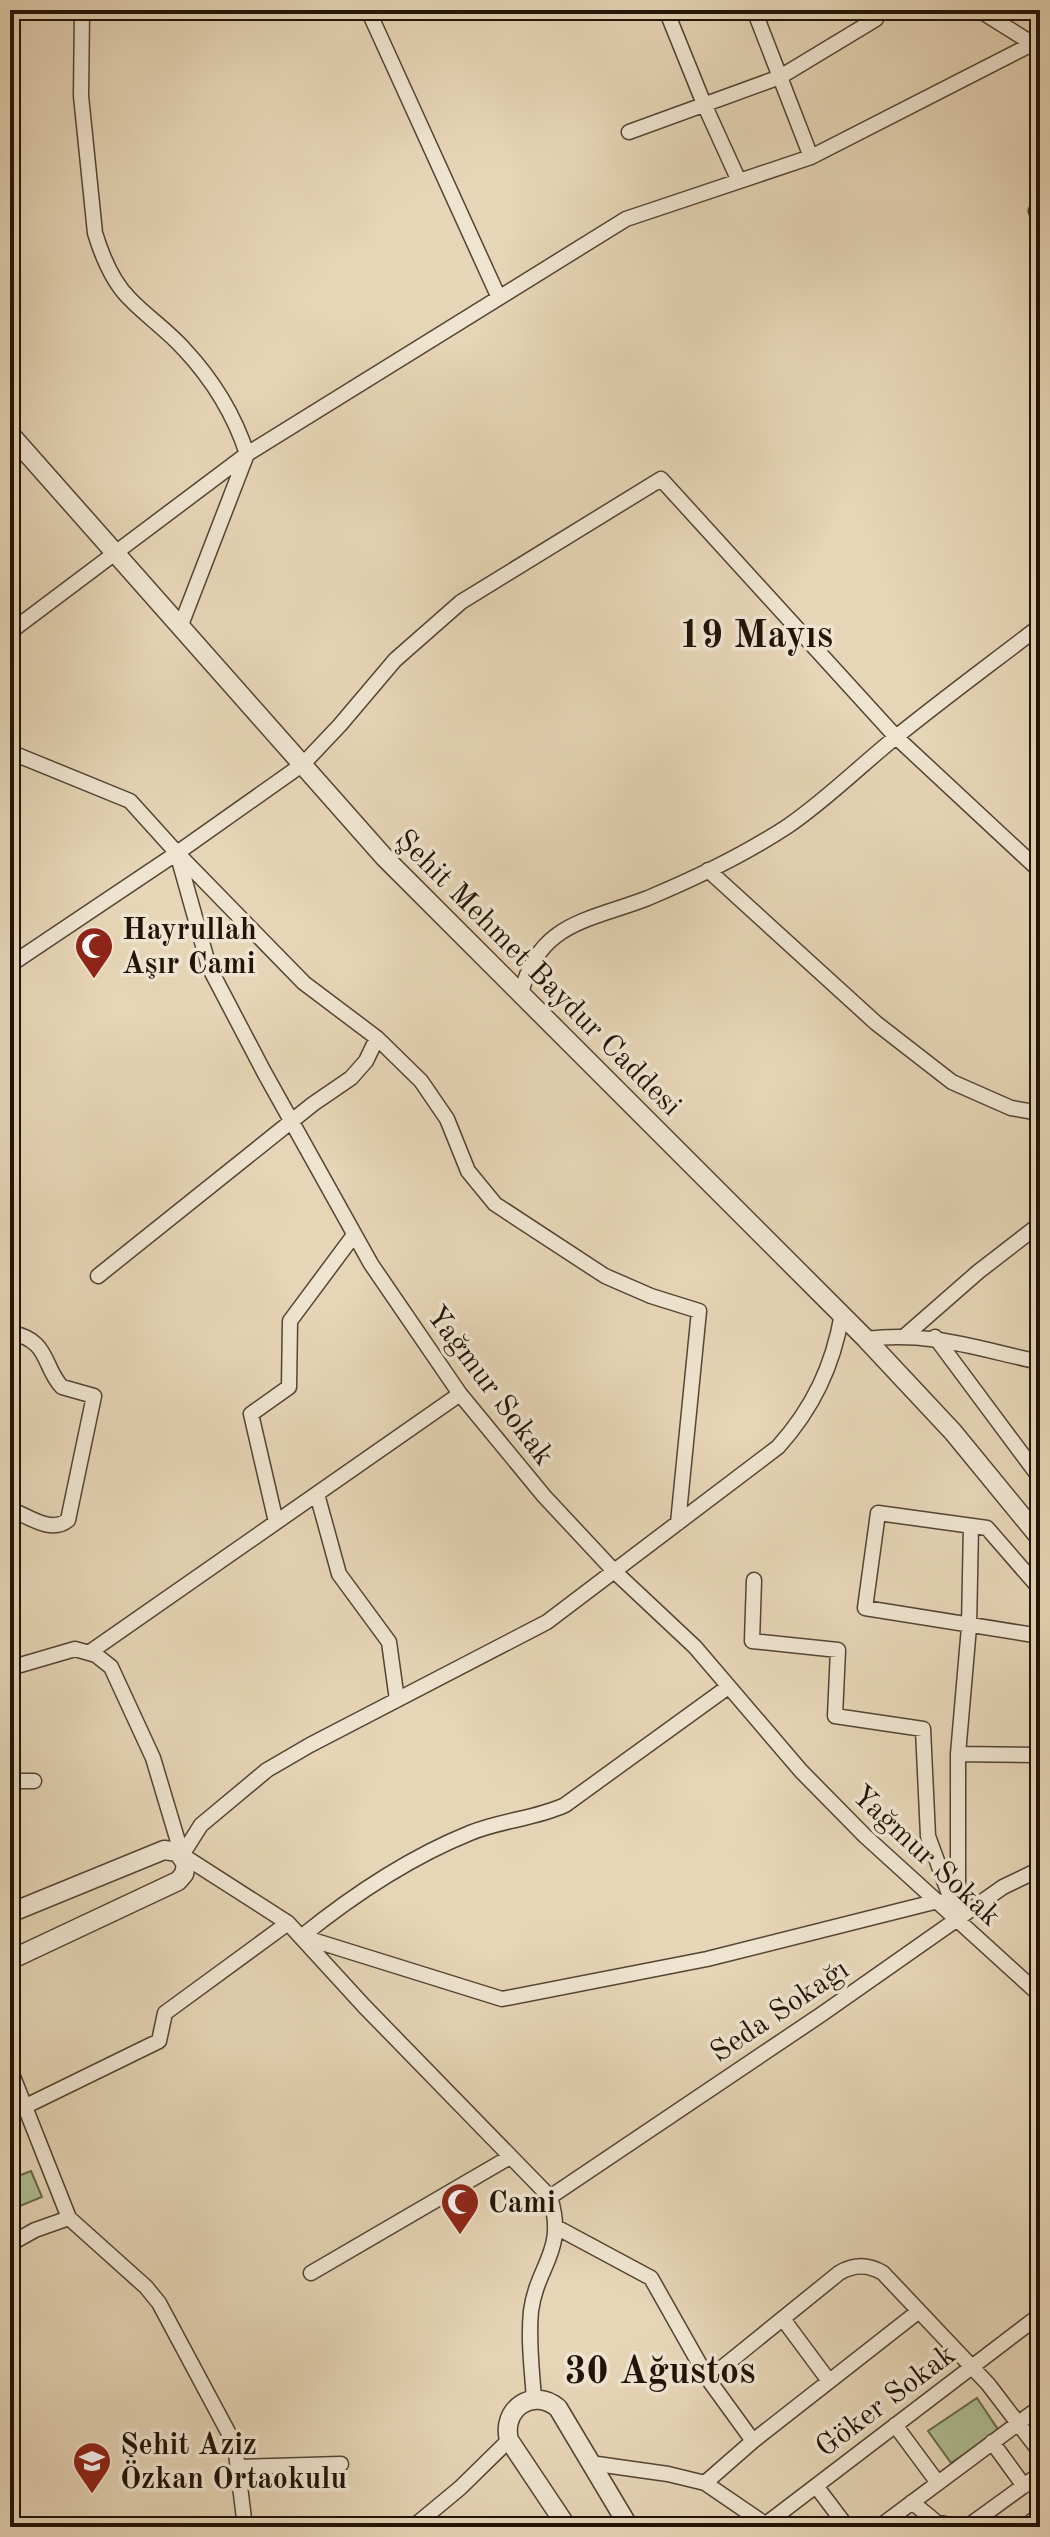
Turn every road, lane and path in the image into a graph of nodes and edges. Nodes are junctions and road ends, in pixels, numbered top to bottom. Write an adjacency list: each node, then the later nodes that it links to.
1 (82, 10): 15 (street)
2 (368, 10): 13 (street)
3 (666, 10): 9 (street)
4 (754, 10): 8 (street)
5 (980, 10): 7 (street)
6 (876, 19): 8 (street)
7 (1038, 45): 11 (street)
8 (780, 77): 9 (street); 11 (street)
9 (704, 104): 10 (street); 12 (street)
10 (629, 132)
11 (811, 157): 12 (street)
12 (739, 181): 13 (street)
13 (499, 298): 15 (street)
14 (10, 434): 16 (street, Şehit Mehmet Baydur Caddesi)
15 (247, 454): 16 (street); 17 (street)
16 (118, 553): 17 (street, Şehit Mehmet Baydur Caddesi); 19 (street)
17 (181, 625): 22 (street, Şehit Mehmet Baydur Caddesi)
18 (1040, 626): 20 (street)
19 (10, 632)
20 (896, 737): 22 (street); 24 (street); 25 (street)
21 (10, 752): 23 (street, Yağmur Sokak)
22 (303, 764): 23 (street); 27 (street, Şehit Mehmet Baydur Caddesi)
23 (177, 853): 26 (street); 28 (street); 30 (street, Yağmur Sokak)
24 (708, 870): 27 (street); 29 (street)
25 (1040, 871)
26 (10, 965)
27 (521, 994): 34 (street, Şehit Mehmet Baydur Caddesi)
28 (377, 1038): 30 (street); 45 (street)
29 (1040, 1113)
30 (292, 1121): 32 (street, Yağmur Sokak); 33 (street)
31 (1040, 1224): 36 (street)
32 (354, 1235): 40 (street, Yağmur Sokak); 44 (street)
33 (98, 1276)
34 (842, 1314): 38 (street, Şehit Mehmet Baydur Caddesi); 45 (street)
35 (10, 1333): 43 (street)
36 (906, 1335): 37 (street); 38 (street)
37 (935, 1337): 39 (street); 41 (street)
38 (866, 1339): 47 (street, Şehit Mehmet Baydur Caddesi)
39 (1040, 1362)
40 (460, 1394): 42 (street); 48 (street, Yağmur Sokak)
41 (1040, 1478)
42 (317, 1494): 44 (street); 56 (street)
43 (10, 1509)
44 (276, 1522): 53 (street)
45 (678, 1523): 48 (street)
46 (971, 1526): 50 (street); 51 (street); 51 (street)
47 (1040, 1538)
48 (614, 1571): 55 (street, Yağmur Sokak); 56 (street)
49 (754, 1580): 65 (street)
50 (1040, 1589)
51 (969, 1627): 52 (street); 57 (street)
52 (1040, 1636)
53 (90, 1652): 54 (street); 61 (street)
54 (10, 1668)
55 (728, 1687): 63 (street, Yağmur Sokak); 67 (street)
56 (397, 1700): 61 (street)
57 (958, 1754): 58 (street); 65 (street)
58 (1040, 1755)
59 (10, 1781): 60 (street)
60 (34, 1781)
61 (173, 1853): 64 (street); 66 (street); 68 (street)
62 (1040, 1869): 65 (street, Seda Sokağı)
63 (938, 1901): 65 (street, Yağmur Sokak); 67 (street)
64 (10, 1913)
65 (958, 1919): 69 (street, Yağmur Sokak); 73 (street, Seda Sokağı)
66 (288, 1923): 67 (street); 71 (street)
67 (301, 1937): 72 (street)
68 (10, 1960)
69 (1040, 1995)
70 (10, 2069): 71 (street)
71 (26, 2106): 74 (street)
72 (510, 2157): 73 (street); 77 (street)
73 (550, 2197): 75 (street)
74 (69, 2218): 76 (street); 94 (street)
75 (556, 2227): 82 (street); 84 (street)
76 (10, 2244)
77 (311, 2273)
78 (919, 2311): 80 (street); 81 (street); 83 (street)
79 (1040, 2315): 81 (street, Göker Sokak)
80 (783, 2319): 82 (street); 83 (street)
81 (972, 2366): 86 (street); 87 (street, Göker Sokak)
82 (708, 2379): 89 (street)
83 (829, 2381): 89 (street)
84 (534, 2399): 88 (street); 92 (street)
85 (1040, 2407): 86 (street)
86 (1018, 2423): 90 (street); 91 (street)
87 (895, 2425): 97 (street); 98 (street, Göker Sokak)
88 (509, 2440): 105 (street); 106 (street)
89 (753, 2441): 96 (street)
90 (992, 2442): 97 (street); 99 (street)
91 (1040, 2452)
92 (590, 2463): 96 (street); 107 (street)
93 (341, 2464): 94 (street)
94 (238, 2467): 104 (street)
95 (1040, 2474): 99 (street)
96 (705, 2483): 103 (street)
97 (938, 2483): 100 (street)
98 (816, 2486): 103 (street, Göker Sokak); 108 (street)
99 (1024, 2486): 110 (street)
100 (912, 2502): 102 (street); 109 (street)
101 (1040, 2515): 111 (street)
102 (886, 2525)
103 (763, 2526)
104 (245, 2527)
105 (413, 2527)
106 (567, 2527)
107 (629, 2527)
108 (847, 2527)
109 (959, 2527)
110 (967, 2527)
111 (1024, 2527)

